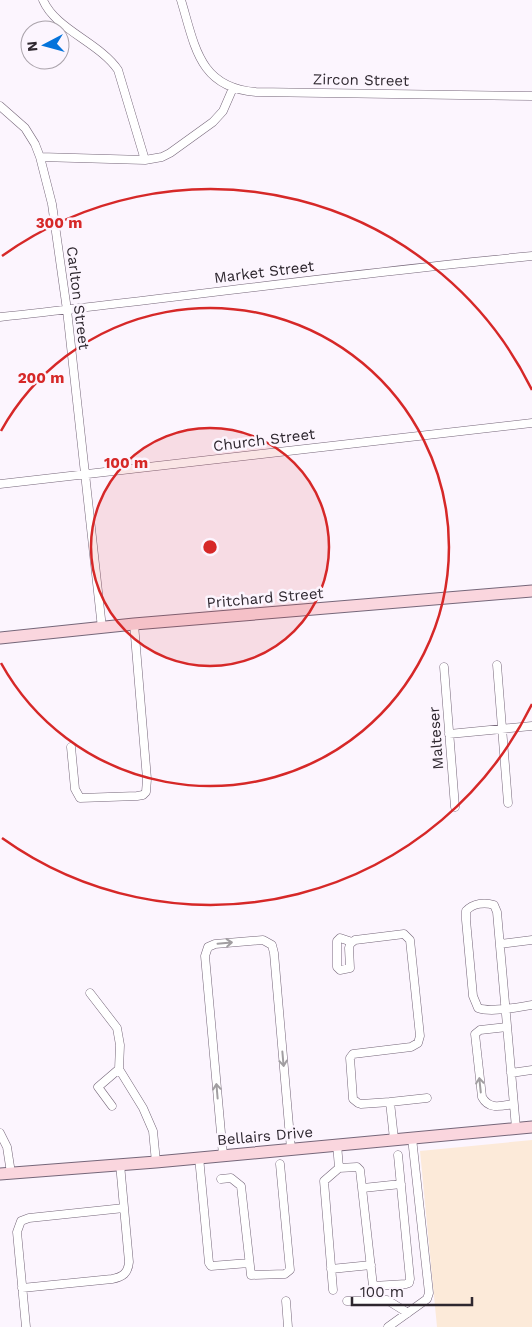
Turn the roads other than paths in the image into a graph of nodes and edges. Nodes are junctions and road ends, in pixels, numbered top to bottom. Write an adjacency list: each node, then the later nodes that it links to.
1 (43, 0): 7 (street)
2 (181, 0): 3 (street, Zircon Street)
3 (233, 88): 4 (street, Zircon Street); 7 (street)
4 (532, 96)
5 (1, 108): 6 (street, Carlton Street)
6 (40, 156): 7 (street); 9 (street, Carlton Street)
7 (145, 160)
8 (532, 256): 9 (street, Market Street)
9 (67, 310): 10 (street, Market Street); 12 (street, Carlton Street)
10 (0, 317)
11 (532, 423): 12 (street, Church Street)
12 (85, 475): 13 (street, Church Street); 16 (street, Carlton Street)
13 (0, 484)
14 (532, 591): 15 (street, Pritchard Street)
15 (134, 624): 16 (street, Pritchard Street); 23 (street)
16 (102, 628): 17 (street, Pritchard Street)
17 (0, 638)
18 (497, 665): 21 (street)
19 (444, 667): 22 (street, Malteser)
20 (532, 726): 21 (street)
21 (503, 729): 22 (street); 24 (street)
22 (449, 734): 25 (street, Malteser)
23 (71, 747)
24 (508, 803)
25 (455, 807)
26 (532, 940): 28 (street)
27 (352, 942): 39 (street)
28 (500, 944): 31 (street); 31 (street)
29 (90, 993): 33 (street)
30 (532, 1005): 31 (street)
31 (505, 1008): 32 (street)
32 (507, 1027): 35 (street); 40 (street, one-way to 32)
33 (119, 1069): 37 (street); 52 (street)
34 (532, 1070): 35 (street)
35 (511, 1073): 40 (street)
36 (92, 1080): 37 (street)
37 (98, 1087): 41 (street)
38 (427, 1098): 39 (street)
39 (390, 1102): 46 (street)
40 (513, 1104): 43 (street)
41 (112, 1106)
42 (532, 1127): 43 (street, Bellairs Drive)
43 (516, 1128): 45 (street, Bellairs Drive)
44 (0, 1133): 56 (street)
45 (412, 1138): 46 (street, Bellairs Drive); 68 (street)
46 (394, 1139): 47 (street, Bellairs Drive)
47 (337, 1144): 48 (street, Bellairs Drive); 55 (street)
48 (291, 1149): 49 (street, Bellairs Drive); 49 (street, one-way to 48)
49 (223, 1155): 51 (street, Bellairs Drive)
50 (398, 1155): 58 (street)
51 (199, 1157): 52 (street, Bellairs Drive); 61 (street)
52 (156, 1162): 53 (street, Bellairs Drive)
53 (120, 1164): 56 (street, Bellairs Drive); 60 (street)
54 (280, 1164): 61 (street)
55 (339, 1168): 59 (street); 63 (street)
56 (6, 1174)
57 (221, 1179): 61 (street)
58 (401, 1184): 59 (street); 62 (street)
59 (363, 1188): 62 (street)
60 (124, 1208): 64 (street); 64 (street)
61 (249, 1263)
62 (371, 1265): 63 (street)
63 (331, 1268): 65 (street)
64 (22, 1288): 70 (street)
65 (333, 1290)
66 (286, 1301): 71 (street)
67 (347, 1302): 68 (street)
68 (408, 1313): 69 (street)
69 (397, 1324): 72 (street)
70 (26, 1327)
71 (288, 1327)
72 (388, 1327)

